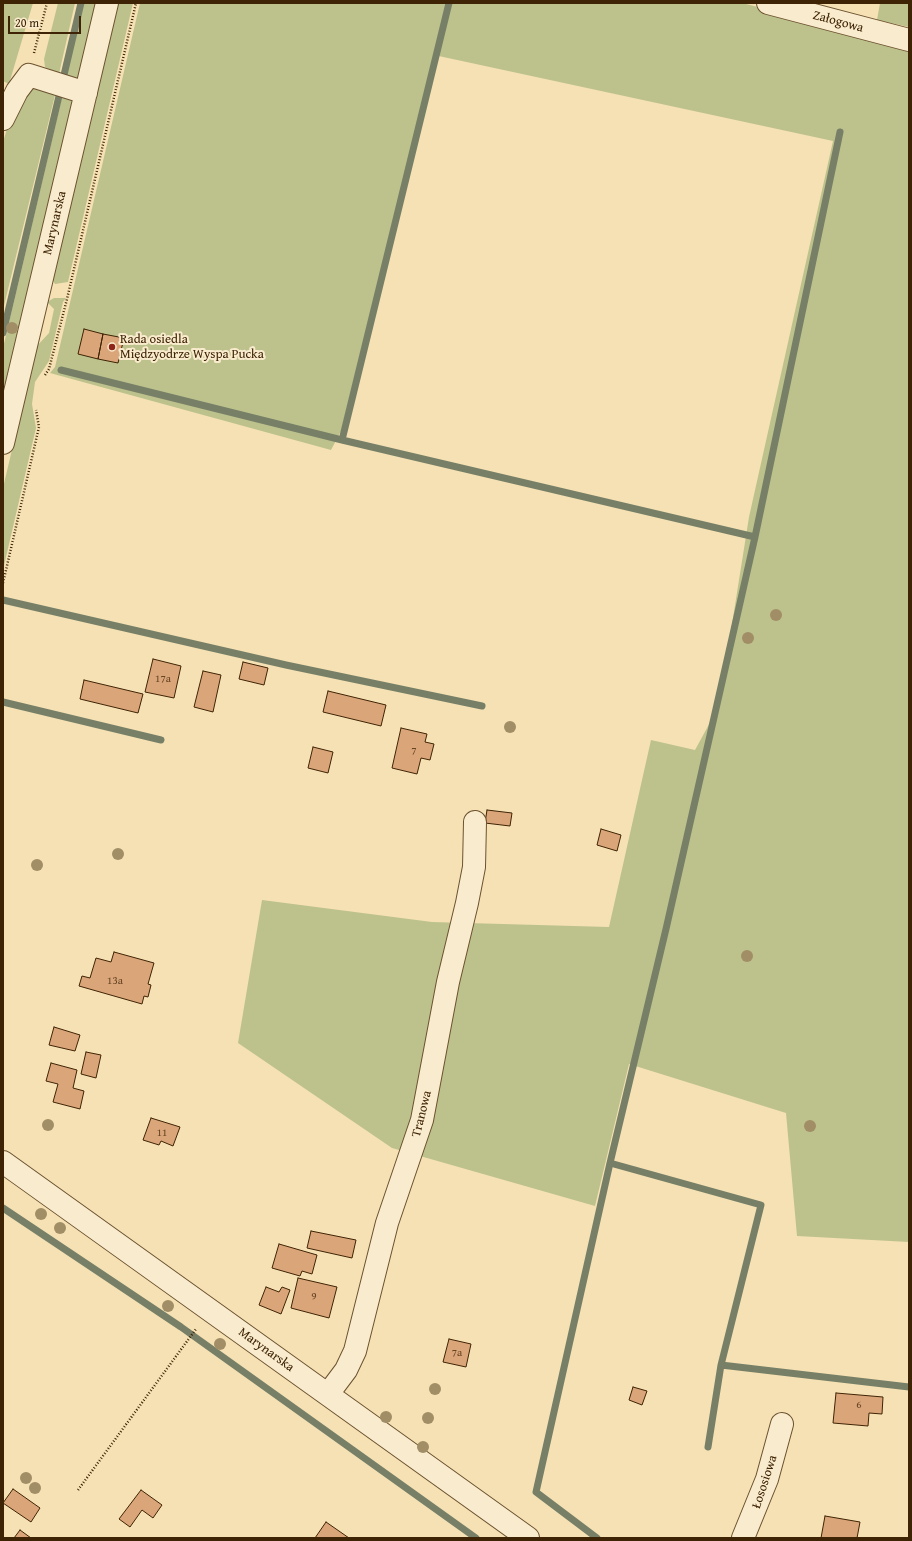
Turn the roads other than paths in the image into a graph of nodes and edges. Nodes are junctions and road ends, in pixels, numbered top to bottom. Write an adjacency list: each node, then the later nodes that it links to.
1 (107, 3): 4 (street, Marynarska)
2 (768, 3): 3 (street, Załogowa)
3 (909, 40)
4 (80, 91): 5 (street); 6 (street, Marynarska)
5 (3, 119)
6 (3, 443)
7 (475, 822): 9 (street, Tranowa)
8 (3, 1162): 9 (street, Marynarska)
9 (328, 1394): 11 (street, Marynarska)
10 (782, 1424): 12 (street, Łososiowa)
11 (528, 1538)
12 (743, 1538)

